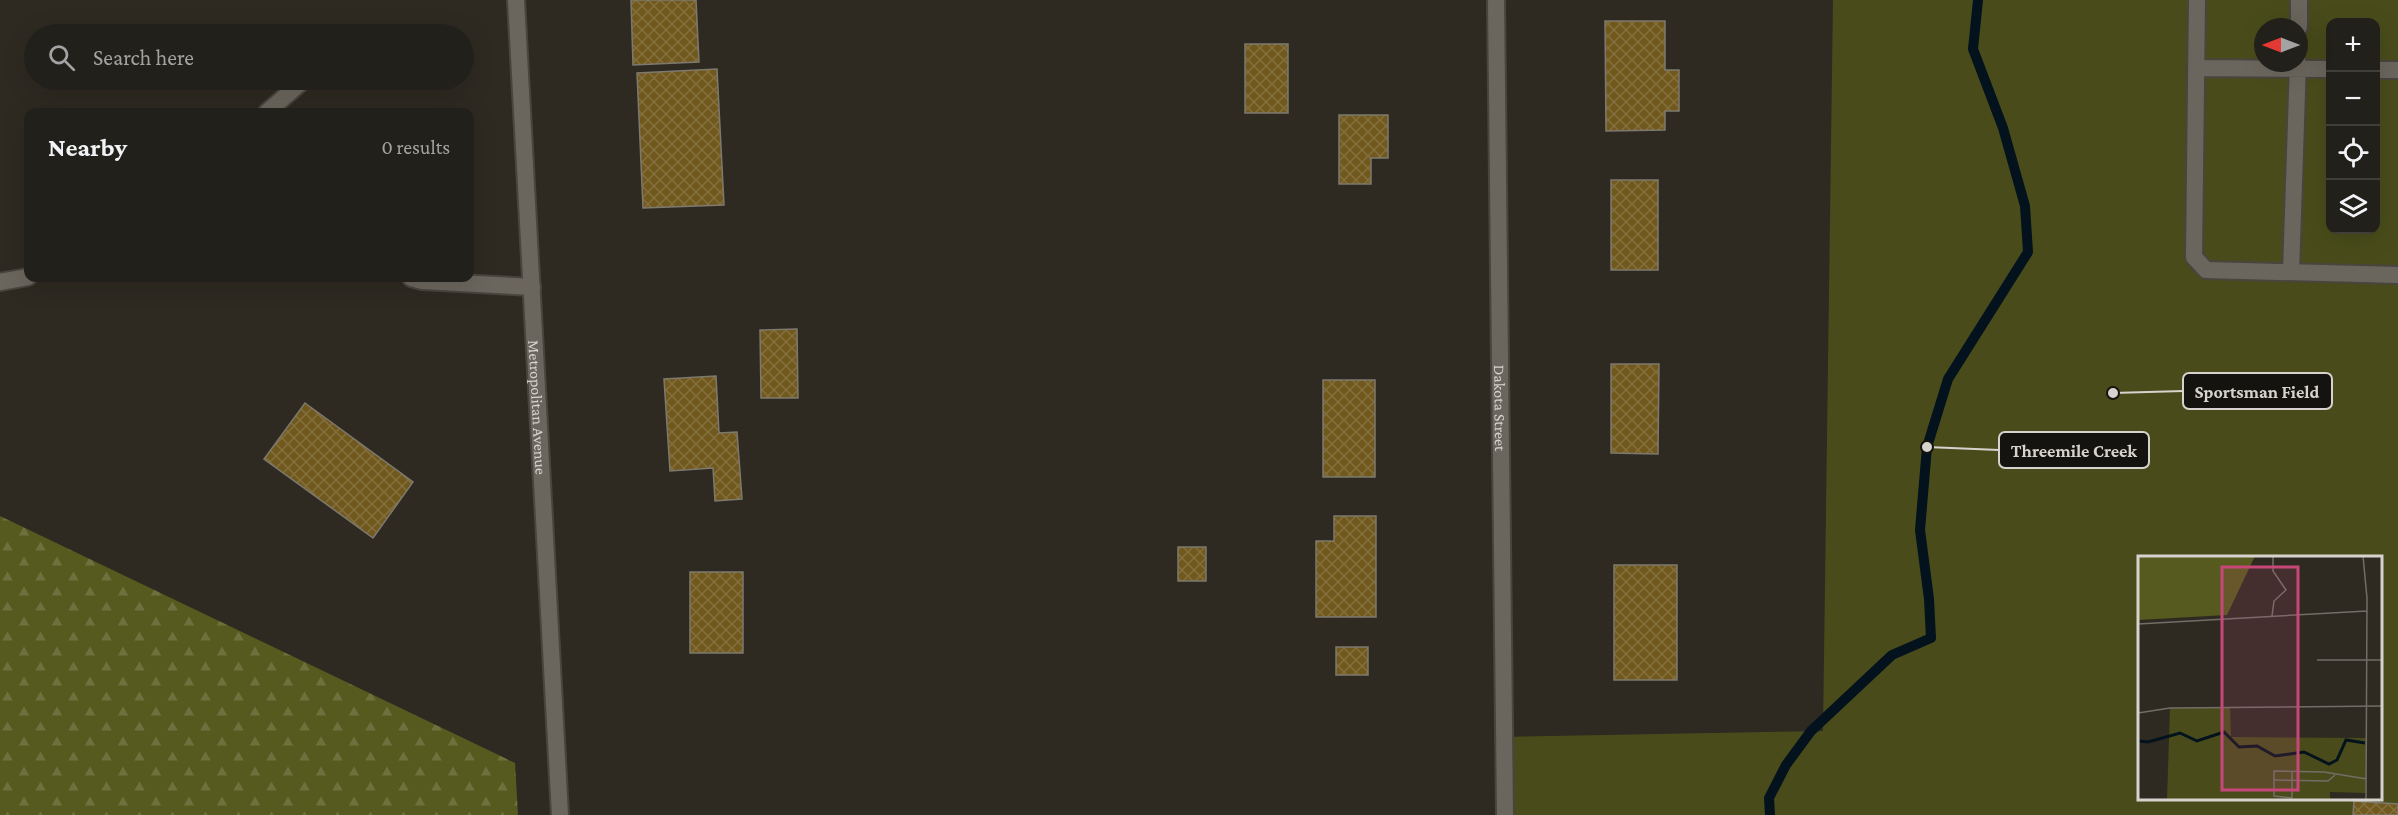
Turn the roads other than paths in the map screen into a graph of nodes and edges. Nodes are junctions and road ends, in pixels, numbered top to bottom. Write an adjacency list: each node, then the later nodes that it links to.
1 (516, 0): 20 (street, Metropolitan Avenue)
2 (1496, 0): 22 (street, Dakota Street)
3 (2197, 0): 8 (street)
4 (2299, 0): 5 (street)
5 (2299, 18)
6 (2254, 67): 8 (street)
7 (2308, 67): 9 (street)
8 (2196, 68): 15 (street)
9 (2326, 69)
10 (2380, 70): 11 (street)
11 (2398, 70)
12 (2298, 72): 15 (street)
13 (292, 90): 14 (street)
14 (272, 108)
15 (2291, 272): 16 (street)
16 (2398, 275)
17 (24, 278): 18 (street)
18 (0, 282)
19 (444, 282): 20 (street)
20 (532, 286): 21 (street, Metropolitan Avenue)
21 (560, 815)
22 (1505, 815)

